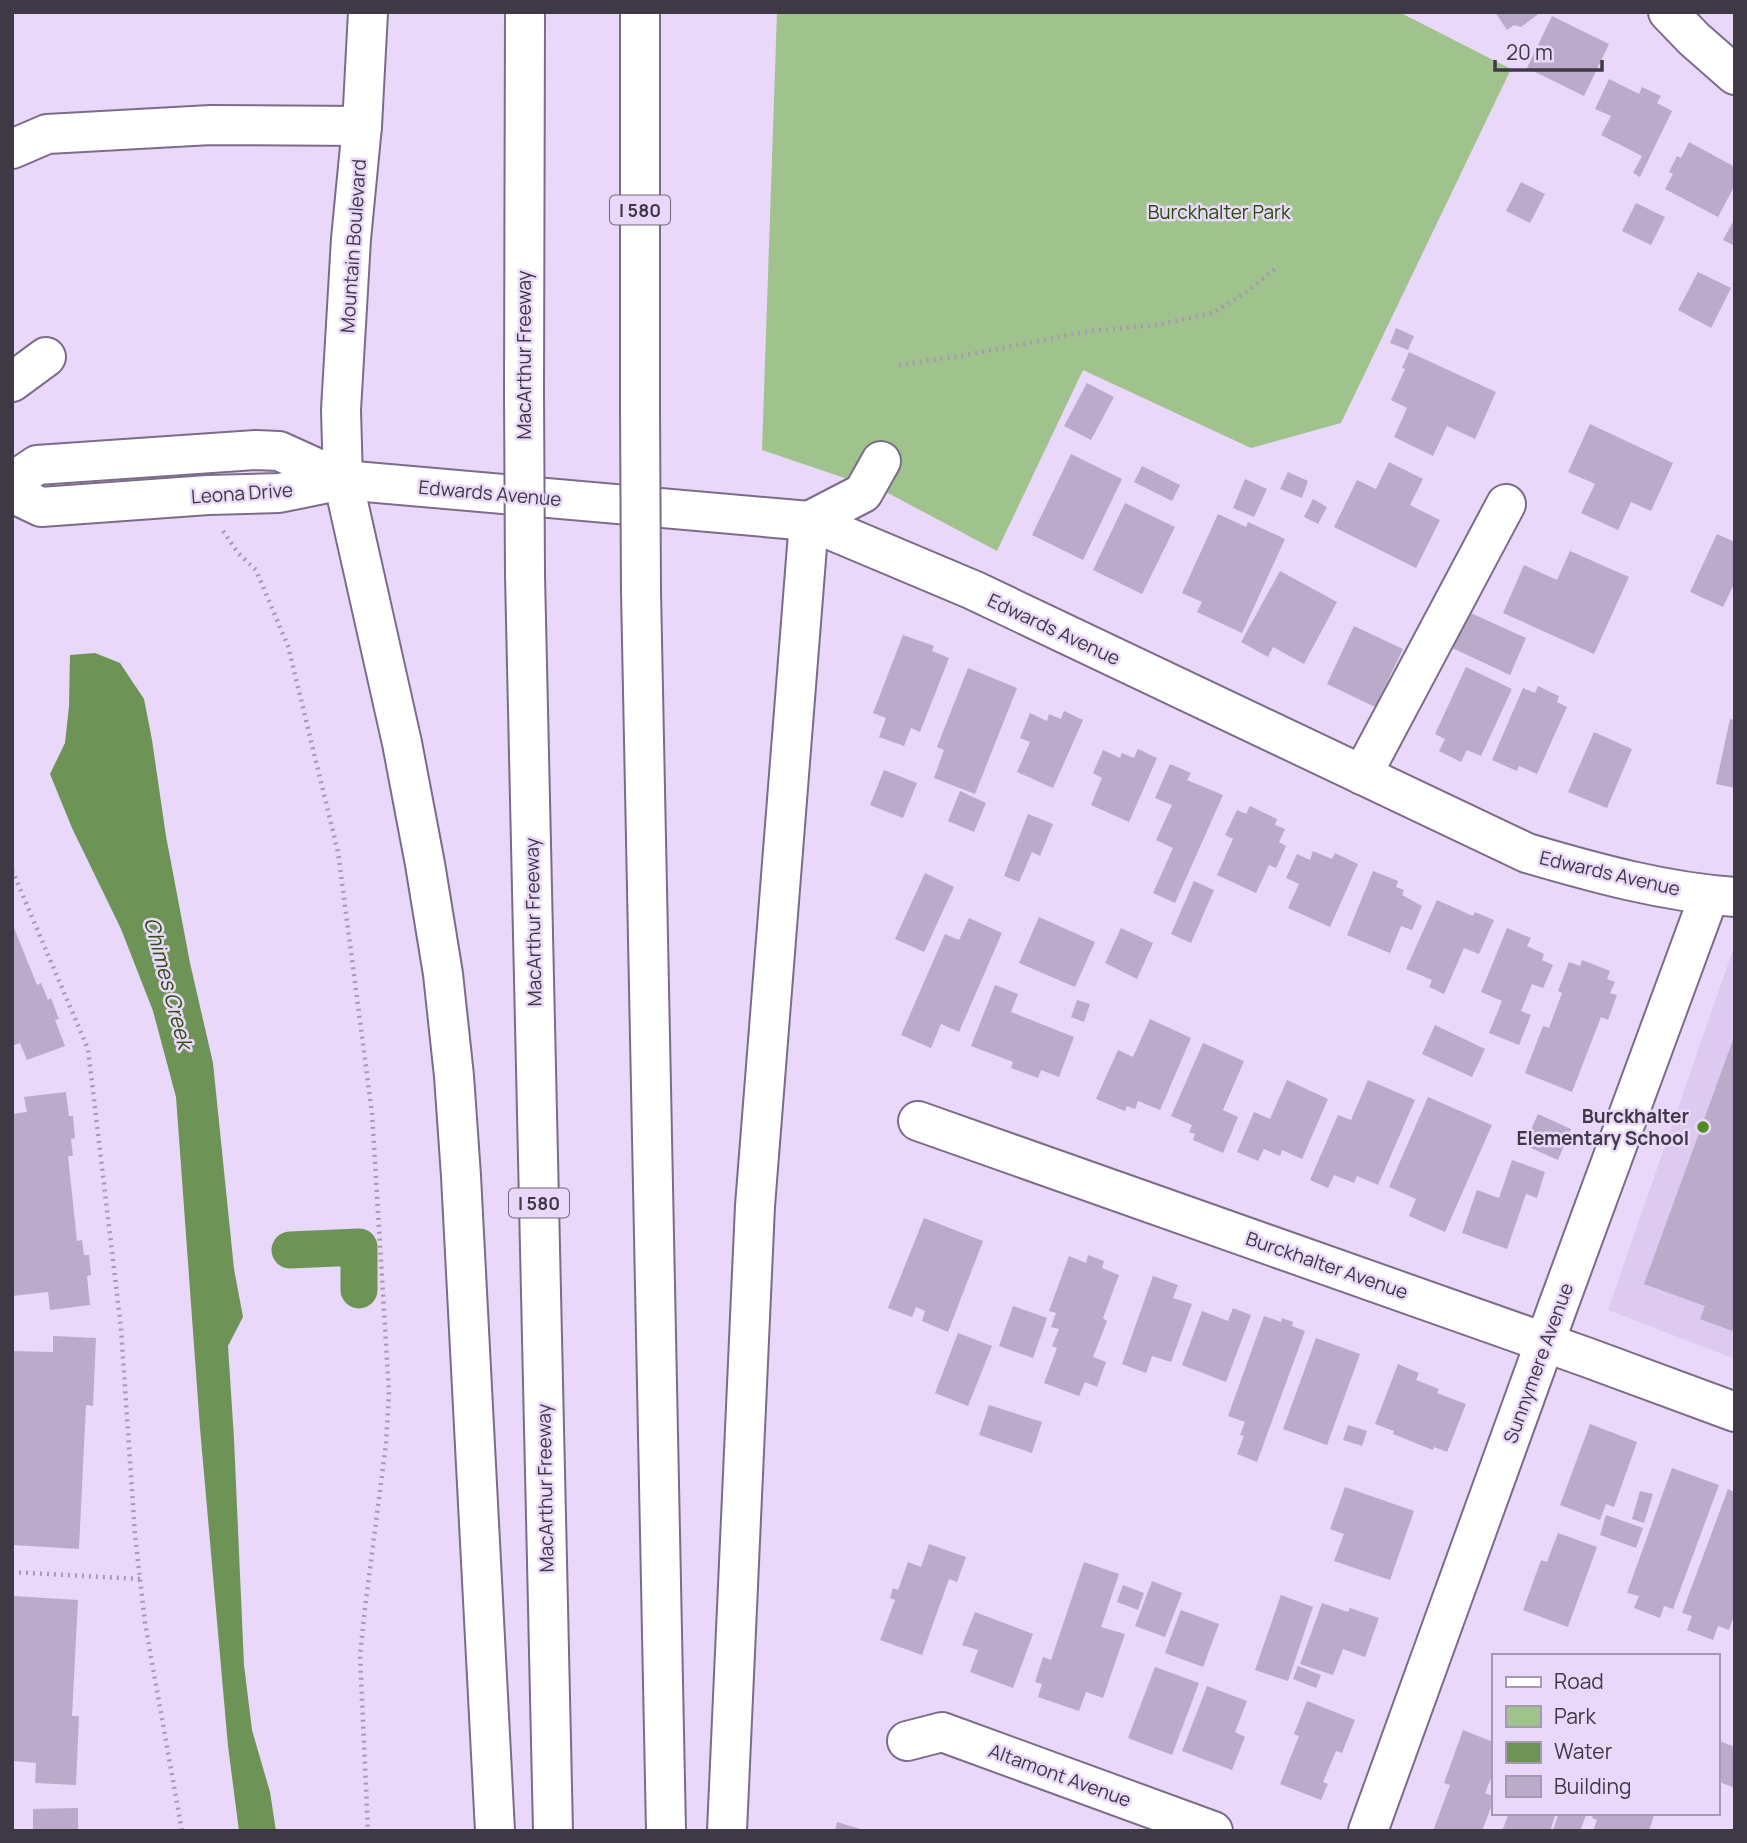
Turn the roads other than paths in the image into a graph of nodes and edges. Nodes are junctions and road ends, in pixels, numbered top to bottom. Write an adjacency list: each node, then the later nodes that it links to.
1 (368, 12): 6 (main road, Mountain Boulevard)
2 (525, 12): 23 (main road, MacArthur Freeway / I 580, bridge)
3 (640, 12): 24 (main road, I 580, bridge)
4 (1668, 12): 5 (main road)
5 (1735, 75)
6 (362, 126): 7 (main road); 11 (main road, Mountain Boulevard)
7 (12, 149)
8 (46, 357): 9 (main road)
9 (12, 382)
10 (881, 461): 15 (main road)
11 (342, 480): 12 (main road, Leona Drive); 13 (main road, Leona Drive); 15 (main road, Edwards Avenue); 22 (main road, Mountain Boulevard)
12 (12, 482)
13 (12, 493)
14 (1506, 504): 16 (main road)
15 (808, 521): 16 (main road, Edwards Avenue); 25 (main road)
16 (1362, 775): 17 (main road, Edwards Avenue)
17 (1722, 897): 19 (main road, Sunnymere Avenue)
18 (918, 1121): 19 (main road, Burckhalter Avenue)
19 (1546, 1343): 20 (main road, Burckhalter Avenue); 27 (main road, Sunnymere Avenue)
20 (1735, 1412)
21 (907, 1741): 26 (main road, Altamont Avenue)
22 (495, 1831)
23 (553, 1831)
24 (666, 1831)
25 (727, 1831)
26 (1213, 1831)
27 (1368, 1831)

